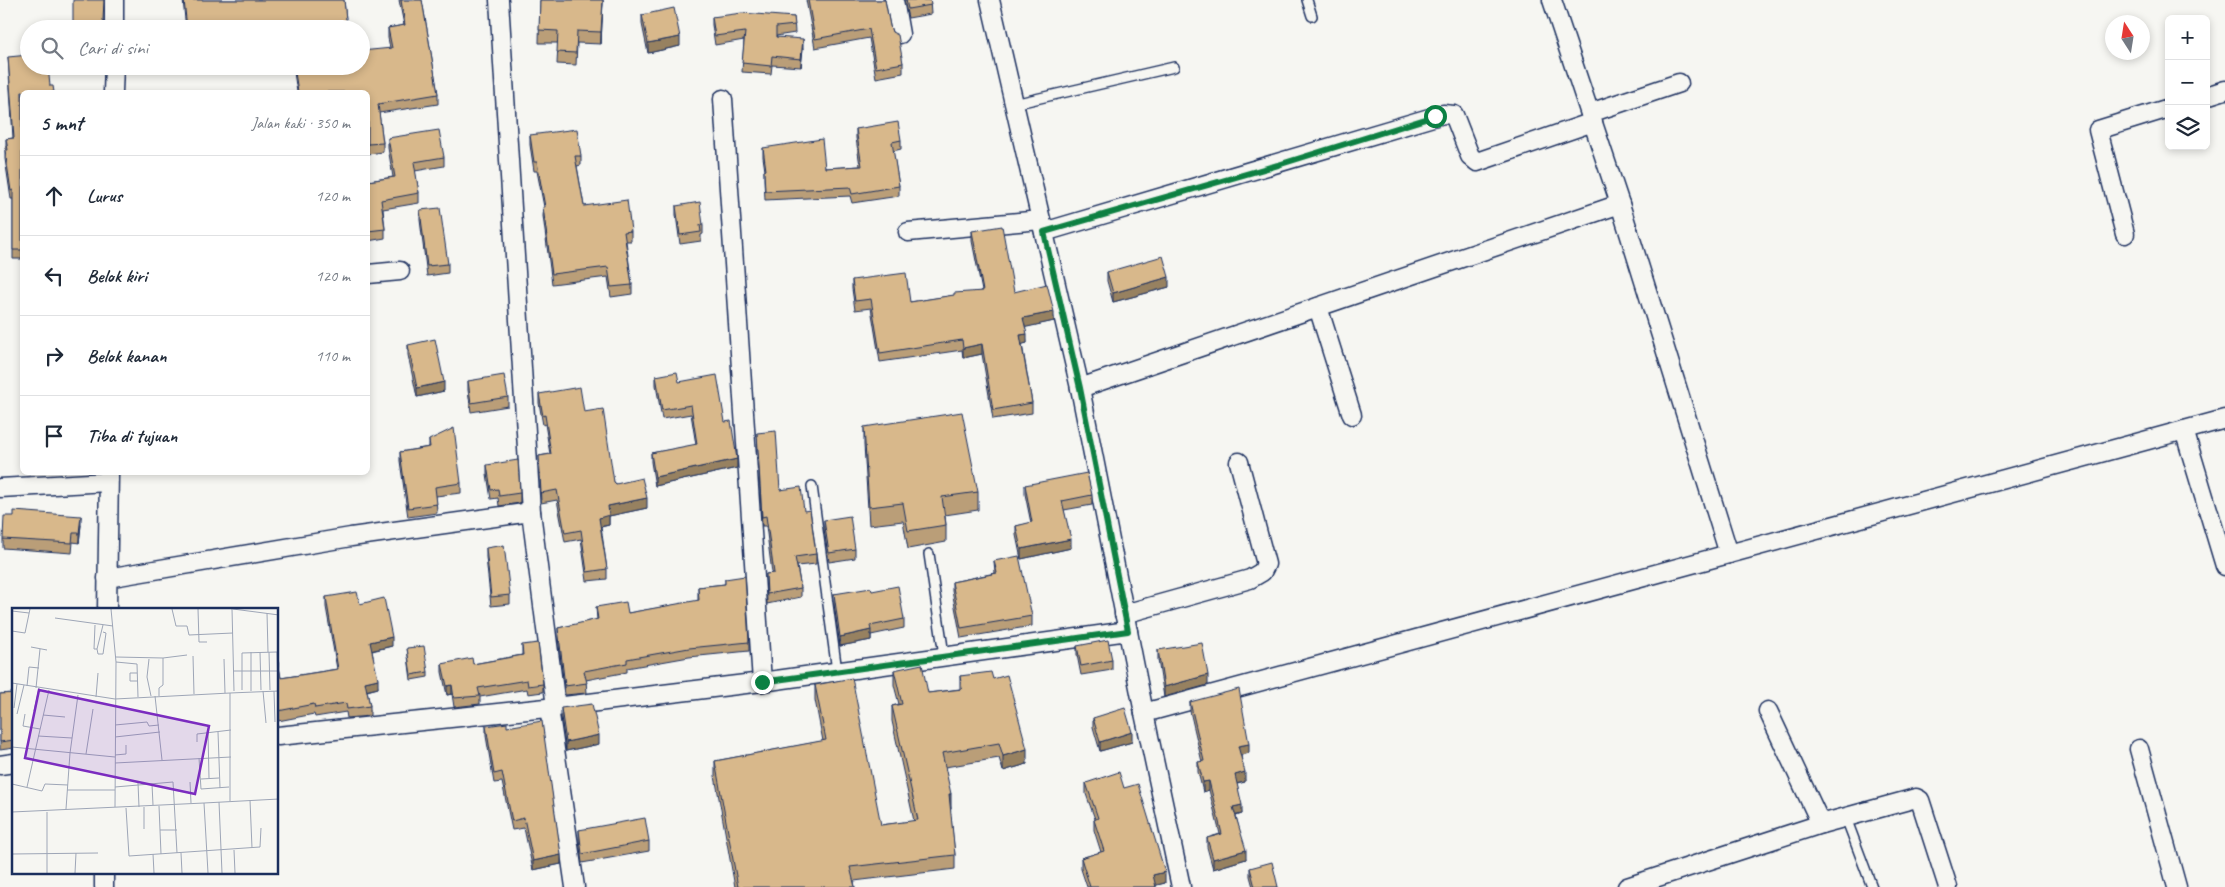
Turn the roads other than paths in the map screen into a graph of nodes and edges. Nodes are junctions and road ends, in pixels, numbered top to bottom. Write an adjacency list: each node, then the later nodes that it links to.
1 (114, 0): 8 (street)
2 (499, 0): 35 (street)
3 (894, 0): 9 (street)
4 (990, 0): 17 (street)
5 (1308, 0): 7 (lane)
6 (1552, 0): 19 (street)
7 (1312, 16)
8 (114, 20)
9 (900, 34)
10 (1174, 67): 17 (lane)
11 (114, 75): 13 (street)
12 (1679, 83): 19 (street)
13 (113, 90)
14 (2225, 90): 15 (street)
15 (2210, 95)
16 (723, 99): 44 (street)
17 (1014, 104): 21 (street)
18 (2165, 109): 23 (street)
19 (1591, 118): 20 (street); 21 (street)
20 (1620, 204): 26 (street); 37 (street)
21 (1043, 226): 22 (street); 27 (street)
22 (908, 232)
23 (2125, 234)
24 (400, 271): 25 (street)
25 (370, 274)
26 (1318, 307): 27 (street); 28 (street)
27 (1080, 388): 41 (street)
28 (1352, 415)
29 (2225, 419): 30 (street)
30 (2184, 430): 37 (street); 38 (street)
31 (1240, 462): 41 (street)
32 (108, 478): 34 (street); 39 (street)
33 (812, 486): 43 (lane)
34 (0, 488)
35 (532, 512): 39 (street); 45 (street)
36 (929, 554): 42 (lane)
37 (1729, 554): 47 (street)
38 (2225, 566)
39 (107, 578): 40 (street)
40 (107, 608)
41 (1126, 623): 42 (street); 47 (street)
42 (944, 655): 43 (street)
43 (837, 671): 44 (street)
44 (762, 682): 45 (street)
45 (552, 707): 48 (street); 55 (street)
46 (1768, 711): 51 (street)
47 (1144, 713): 56 (street)
48 (279, 736)
49 (2139, 748): 60 (street)
50 (1846, 818): 51 (street); 58 (lane); 59 (street)
51 (1821, 824): 53 (street)
52 (104, 874): 54 (street)
53 (1662, 882): 57 (street)
54 (104, 887)
55 (575, 887)
56 (1181, 887)
57 (1627, 887)
58 (1872, 887)
59 (1948, 887)
60 (2177, 887)

